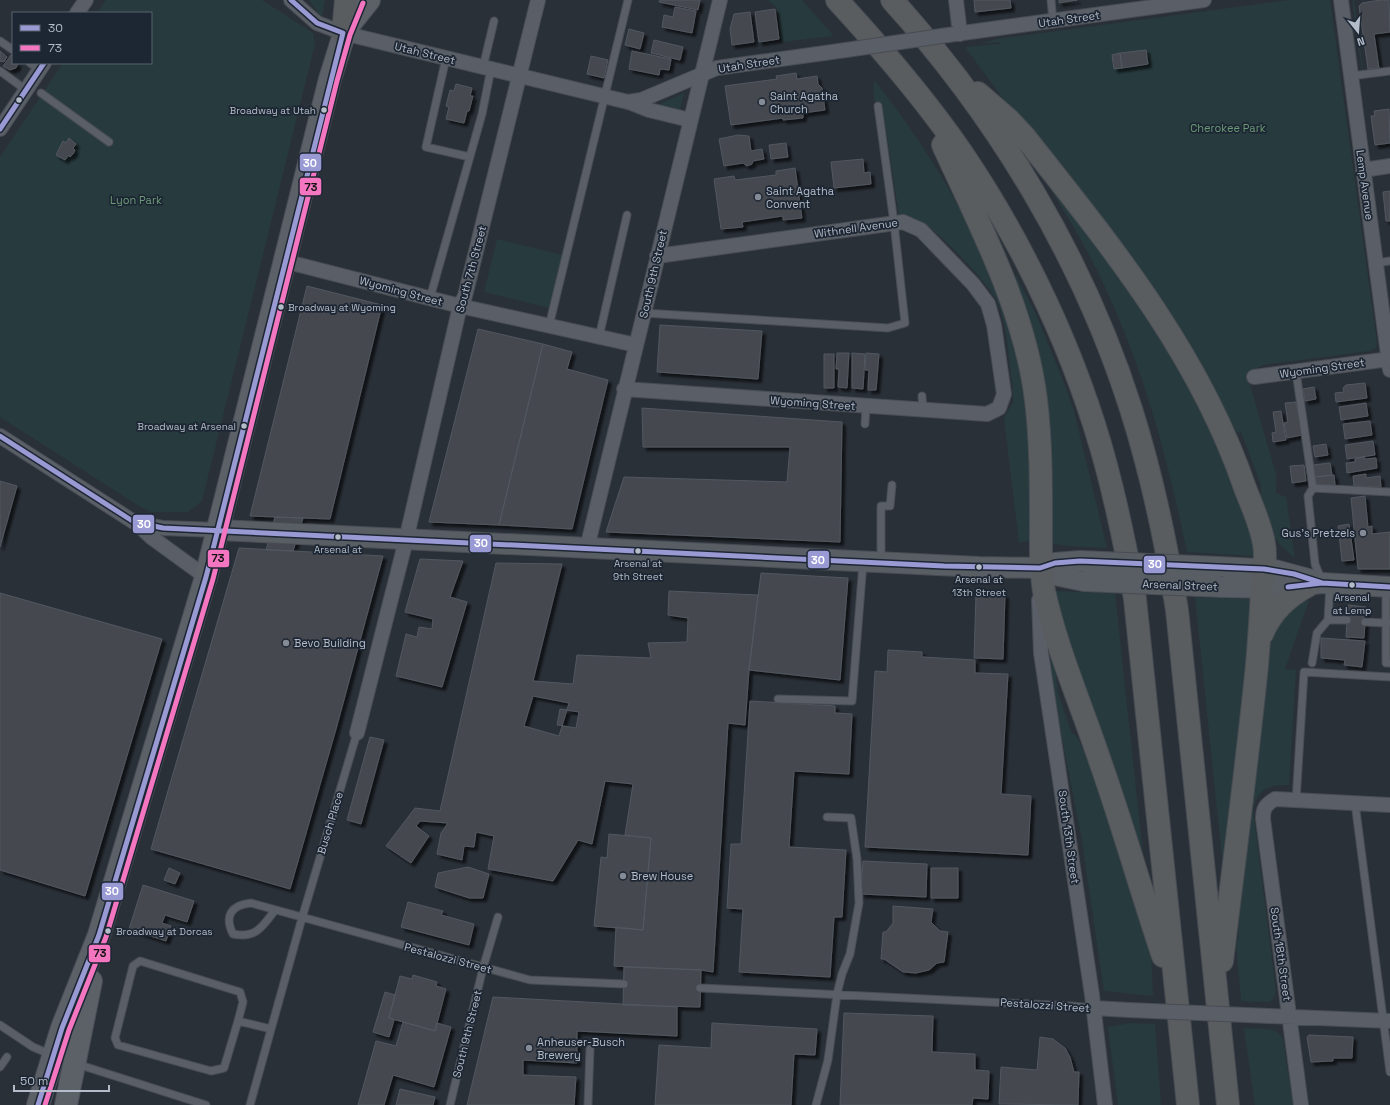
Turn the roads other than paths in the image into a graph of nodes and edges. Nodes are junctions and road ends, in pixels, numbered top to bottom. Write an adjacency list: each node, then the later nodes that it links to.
1 (86, 0): 16 (street)
2 (291, 0): 19 (street, Utah Street)
3 (346, 0): 19 (highway)
4 (356, 0): 19 (main road)
5 (369, 0): 19 (main road)
6 (538, 0): 29 (street, South 7th Street)
7 (628, 0): 34 (lane)
8 (720, 0): 28 (street, South 9th Street)
9 (837, 0): 35 (highway)
10 (892, 0): 31 (highway)
11 (956, 0): 20 (street)
12 (1051, 0): 18 (lane)
13 (1204, 0): 15 (street, Utah Street)
14 (1341, 0): 30 (street, Lemp Avenue)
15 (1147, 4): 18 (street, Utah Street)
16 (78, 12)
17 (494, 21): 25 (lane)
18 (1053, 21): 20 (street, Utah Street)
19 (343, 33): 23 (street, Utah Street); 47 (main road)
20 (957, 34): 28 (street, Utah Street, bridge)
21 (0, 41): 22 (lane)
22 (12, 49)
23 (446, 58): 25 (street, Utah Street); 41 (lane)
24 (38, 65): 32 (street)
25 (487, 68): 29 (street, Utah Street); 41 (lane)
26 (0, 71): 32 (lane)
27 (1390, 71): 30 (lane)
28 (701, 74): 36 (street, Utah Street); 38 (street, South 9th Street)
29 (519, 76): 34 (street, Utah Street); 51 (street, South 7th Street)
30 (1351, 76): 43 (street, Lemp Avenue)
31 (960, 82): 74 (highway); 100 (highway)
32 (26, 90): 39 (street)
33 (41, 93): 40 (lane)
34 (604, 96): 36 (street, Utah Street); 53 (lane)
35 (922, 98): 72 (highway); 98 (highway)
36 (628, 102): 38 (street)
37 (878, 106): 45 (lane)
38 (690, 120): 46 (street, South 9th Street)
39 (0, 129)
40 (110, 142)
41 (470, 157): 50 (lane)
42 (1390, 166): 43 (street)
43 (1363, 170): 49 (street, Lemp Avenue)
44 (627, 215): 54 (lane)
45 (894, 223): 46 (street, Withnell Avenue); 52 (lane); 61 (street, Withnell Avenue)
46 (657, 256): 52 (street, South 9th Street)
47 (284, 260): 50 (street, Wyoming Street); 68 (main road)
48 (1390, 261): 49 (lane)
49 (1376, 263): 56 (street, Lemp Avenue)
50 (430, 298): 51 (street, Wyoming Street)
51 (460, 306): 53 (street, Wyoming Street); 69 (street, South 7th Street)
52 (644, 313): 55 (street, South 9th Street)
53 (549, 326): 54 (street, Wyoming Street)
54 (599, 337): 55 (street, Wyoming Street)
55 (636, 345): 59 (street, South 9th Street)
56 (1390, 363): 57 (street, Wyoming Street)
57 (1296, 372): 58 (street, Wyoming Street); 65 (lane)
58 (1254, 378)
59 (624, 389): 60 (street, Wyoming Street); 70 (street, South 9th Street)
60 (866, 406): 61 (street, Wyoming Street); 62 (lane)
61 (999, 408)
62 (865, 424)
63 (0, 436): 67 (street, Arsenal Street)
64 (892, 485): 71 (lane)
65 (1313, 488): 66 (lane); 75 (lane)
66 (1390, 492)
67 (134, 522): 68 (street, Arsenal Street); 73 (street, Arsenal Street)
68 (218, 530): 69 (main road, Arsenal Street); 73 (main road)
69 (406, 540): 70 (main road, Arsenal Street); 86 (street, Busch Place)
70 (587, 548): 71 (main road, Arsenal Street)
71 (872, 563): 72 (main road, Arsenal Street); 85 (lane)
72 (1040, 568): 74 (main road, Arsenal Street, bridge); 74 (main road, Arsenal Street, bridge); 98 (highway); 101 (street, South 13th Street)
73 (206, 577): 94 (main road)
74 (1263, 578): 75 (main road, Arsenal Street); 81 (highway)
75 (1320, 584): 76 (main road, Arsenal Street); 77 (lane); 81 (highway)
76 (1388, 587): 80 (lane)
77 (1328, 620): 78 (lane); 82 (lane)
78 (1347, 620)
79 (1365, 622): 80 (lane)
80 (1388, 623): 83 (lane)
81 (1260, 639): 100 (highway)
82 (1312, 663)
83 (1390, 663)
84 (1390, 677): 87 (lane)
85 (778, 699)
86 (357, 733): 93 (lane, Busch Place)
87 (1296, 801): 88 (street); 102 (street, South 18th Street)
88 (1355, 803): 89 (street); 104 (lane)
89 (1390, 805)
90 (827, 817): 99 (lane)
91 (275, 910): 91 (lane, Pestalozzi Street); 93 (lane, Pestalozzi Street)
92 (498, 917): 95 (lane, South 9th Street)
93 (302, 918): 95 (lane, Pestalozzi Street); 106 (lane, Busch Place)
94 (99, 935): 108 (main road); 110 (main road)
95 (483, 968): 96 (lane, Pestalozzi Street); 117 (lane, South 9th Street)
96 (624, 984)
97 (700, 988): 99 (lane, Pestalozzi Street)
98 (1176, 993): 121 (highway)
99 (837, 994): 101 (lane, Pestalozzi Street); 119 (lane)
100 (1217, 998): 122 (highway)
101 (1094, 1008): 102 (street, Pestalozzi Street, bridge); 120 (street, South 13th Street)
102 (1290, 1017): 104 (street, Pestalozzi Street); 123 (street, South 18th Street)
103 (238, 1021): 103 (lane); 106 (lane)
104 (1386, 1021): 112 (lane)
105 (0, 1025): 108 (lane)
106 (271, 1029): 116 (lane, Busch Place)
107 (590, 1049): 118 (lane)
108 (53, 1055): 110 (lane); 113 (main road)
109 (7, 1057): 111 (lane)
110 (74, 1063): 114 (main road); 115 (lane)
111 (0, 1067)
112 (1390, 1072)
113 (38, 1105)
114 (66, 1105)
115 (206, 1105)
116 (250, 1105)
117 (450, 1105)
118 (588, 1105)
119 (816, 1105)
120 (1106, 1105)
121 (1188, 1105)
122 (1228, 1105)
123 (1301, 1105)

